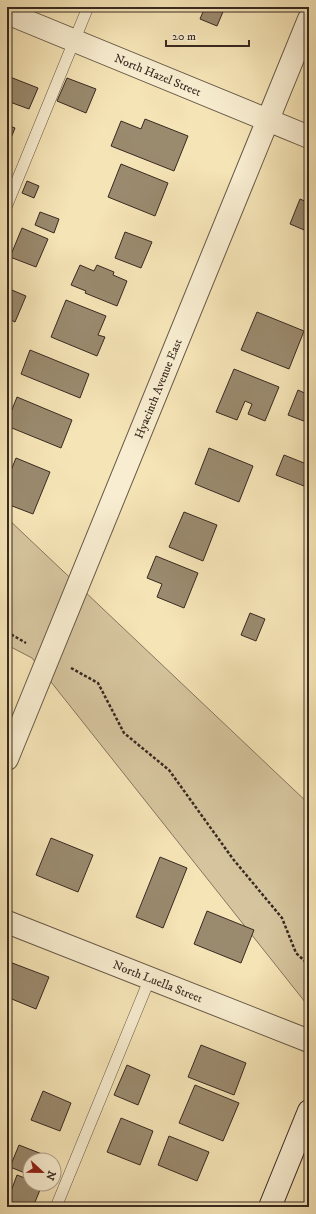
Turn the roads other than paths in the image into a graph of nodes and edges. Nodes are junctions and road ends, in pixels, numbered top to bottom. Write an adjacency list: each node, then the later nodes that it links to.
1 (88, 7): 4 (lane)
2 (7, 13): 4 (street, North Hazel Street)
3 (309, 19): 5 (street, Hyacinth Avenue East)
4 (74, 40): 5 (street, North Hazel Street); 7 (lane)
5 (268, 119): 6 (street, North Hazel Street); 8 (street, Hyacinth Avenue East)
6 (309, 137)
7 (7, 205)
8 (7, 759)
9 (7, 922): 10 (street, North Luella Street)
10 (150, 978): 11 (street, North Luella Street); 13 (lane)
11 (309, 1042)
12 (309, 1111): 14 (street)
13 (56, 1207)
14 (270, 1207)

